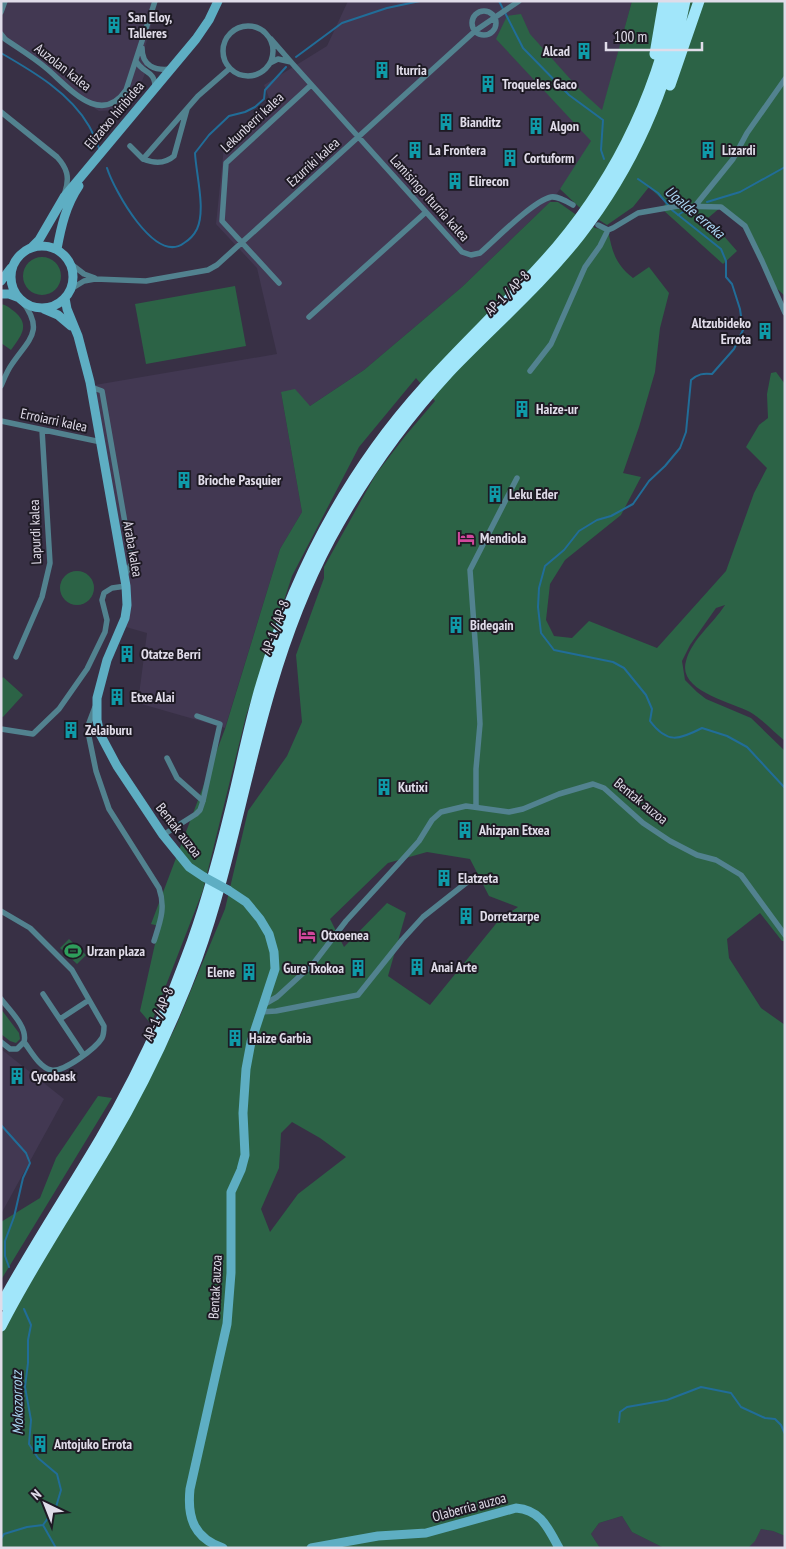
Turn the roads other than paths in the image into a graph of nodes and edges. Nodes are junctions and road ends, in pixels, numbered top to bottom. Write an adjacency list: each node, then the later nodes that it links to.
1 (5, 1): 9 (street)
2 (155, 1): 14 (street, Auzolan kalea)
3 (220, 1): 20 (street, Elizatxo hiribidea); 41 (street, Elizatxo hiribidea)
4 (519, 1): 10 (street, Ezurriki kalea)
5 (664, 1): 30 (highway)
6 (675, 1): 30 (highway, AP-1 / AP-8)
7 (685, 1): 28 (highway, AP-1 / AP-8)
8 (699, 1): 28 (highway)
9 (1, 12)
10 (496, 17): 11 (street, Ezurriki kalea); 11 (street); 11 (street)
11 (475, 31): 29 (street, Ezurriki kalea)
12 (1, 34): 22 (street, Auzolan kalea)
13 (271, 39): 17 (street, Lamisingo Iturria kalea); 18 (street); 21 (street)
14 (142, 44): 15 (street, Auzolan kalea); 16 (street, Auzolan kalea)
15 (136, 61): 16 (street); 19 (street); 22 (street, Auzolan kalea)
16 (146, 62): 20 (street)
17 (291, 62): 18 (street); 24 (street, Lamisingo Iturria kalea)
18 (270, 63): 21 (street)
19 (144, 69): 22 (street, Auzolan kalea); 25 (street)
20 (171, 69): 25 (street, Elizatxo hiribidea)
21 (229, 69): 26 (street)
22 (131, 77)
23 (785, 79): 35 (street)
24 (311, 85): 29 (street, Lamisingo Iturria kalea); 39 (street, Lekunberri kalea)
25 (155, 87): 33 (street, Elizatxo hiribidea)
26 (187, 109): 32 (street); 32 (street)
27 (1, 112): 33 (street)
28 (646, 126): 85 (highway, AP-1 / AP-8)
29 (358, 138): 36 (street, Lamisingo Iturria kalea); 39 (street, Ezurriki kalea)
30 (629, 138): 84 (highway, AP-1 / AP-8)
31 (130, 146): 32 (street)
32 (143, 159)
33 (64, 197): 40 (street, Elizatxo hiribidea)
34 (572, 205): 36 (street, Lamisingo Iturria kalea)
35 (695, 206): 38 (street); 52 (street)
36 (426, 212): 53 (street)
37 (598, 225): 38 (street)
38 (608, 230): 55 (street)
39 (242, 243): 44 (street, Ezurriki kalea); 46 (street, Lekunberri kalea)
40 (32, 247): 41 (street); 43 (street)
41 (57, 249): 42 (street)
42 (71, 264): 44 (street); 47 (street)
43 (11, 268): 45 (street); 50 (street)
44 (100, 279): 47 (street)
45 (1, 281)
46 (279, 283)
47 (71, 289): 49 (street)
48 (1, 294): 50 (street)
49 (65, 298): 51 (street); 54 (street, Araba kalea)
50 (19, 299): 51 (street); 56 (street)
51 (42, 308): 54 (street)
52 (785, 313)
53 (309, 317)
54 (75, 330): 57 (street, Araba kalea)
55 (530, 371)
56 (1, 386)
57 (91, 387): 60 (street, Araba kalea); 62 (street)
58 (1, 421): 59 (street, Erroiarri kalea)
59 (42, 430): 60 (street, Erroiarri kalea); 64 (street, Lapurdi kalea)
60 (101, 442): 62 (street, Araba kalea)
61 (517, 478): 70 (street)
62 (124, 576): 63 (street, Araba kalea)
63 (126, 586): 65 (street, Bentak auzoa); 67 (street, Araba kalea)
64 (16, 657)
65 (96, 704): 71 (street, Bentak auzoa); 75 (street, Bentak auzoa)
66 (197, 716): 69 (street)
67 (1, 729)
68 (167, 758): 69 (street)
69 (203, 801): 71 (street)
70 (476, 806): 74 (street, Bentak auzoa); 79 (street, Bentak auzoa)
71 (163, 835): 79 (street, Bentak auzoa, bridge)
72 (479, 877): 79 (street)
73 (1, 911): 78 (street)
74 (785, 935)
75 (154, 942)
76 (43, 994): 80 (street)
77 (1, 999): 82 (street)
78 (89, 1000): 80 (street); 83 (street)
79 (262, 1008): 86 (street, Bentak auzoa)
80 (60, 1020): 83 (street)
81 (1, 1042): 82 (street)
82 (24, 1042): 83 (street)
83 (83, 1054)
84 (1, 1305)
85 (1, 1326)
86 (223, 1548)
87 (311, 1548): 88 (street, Olaberria auzoa)
88 (559, 1548)

